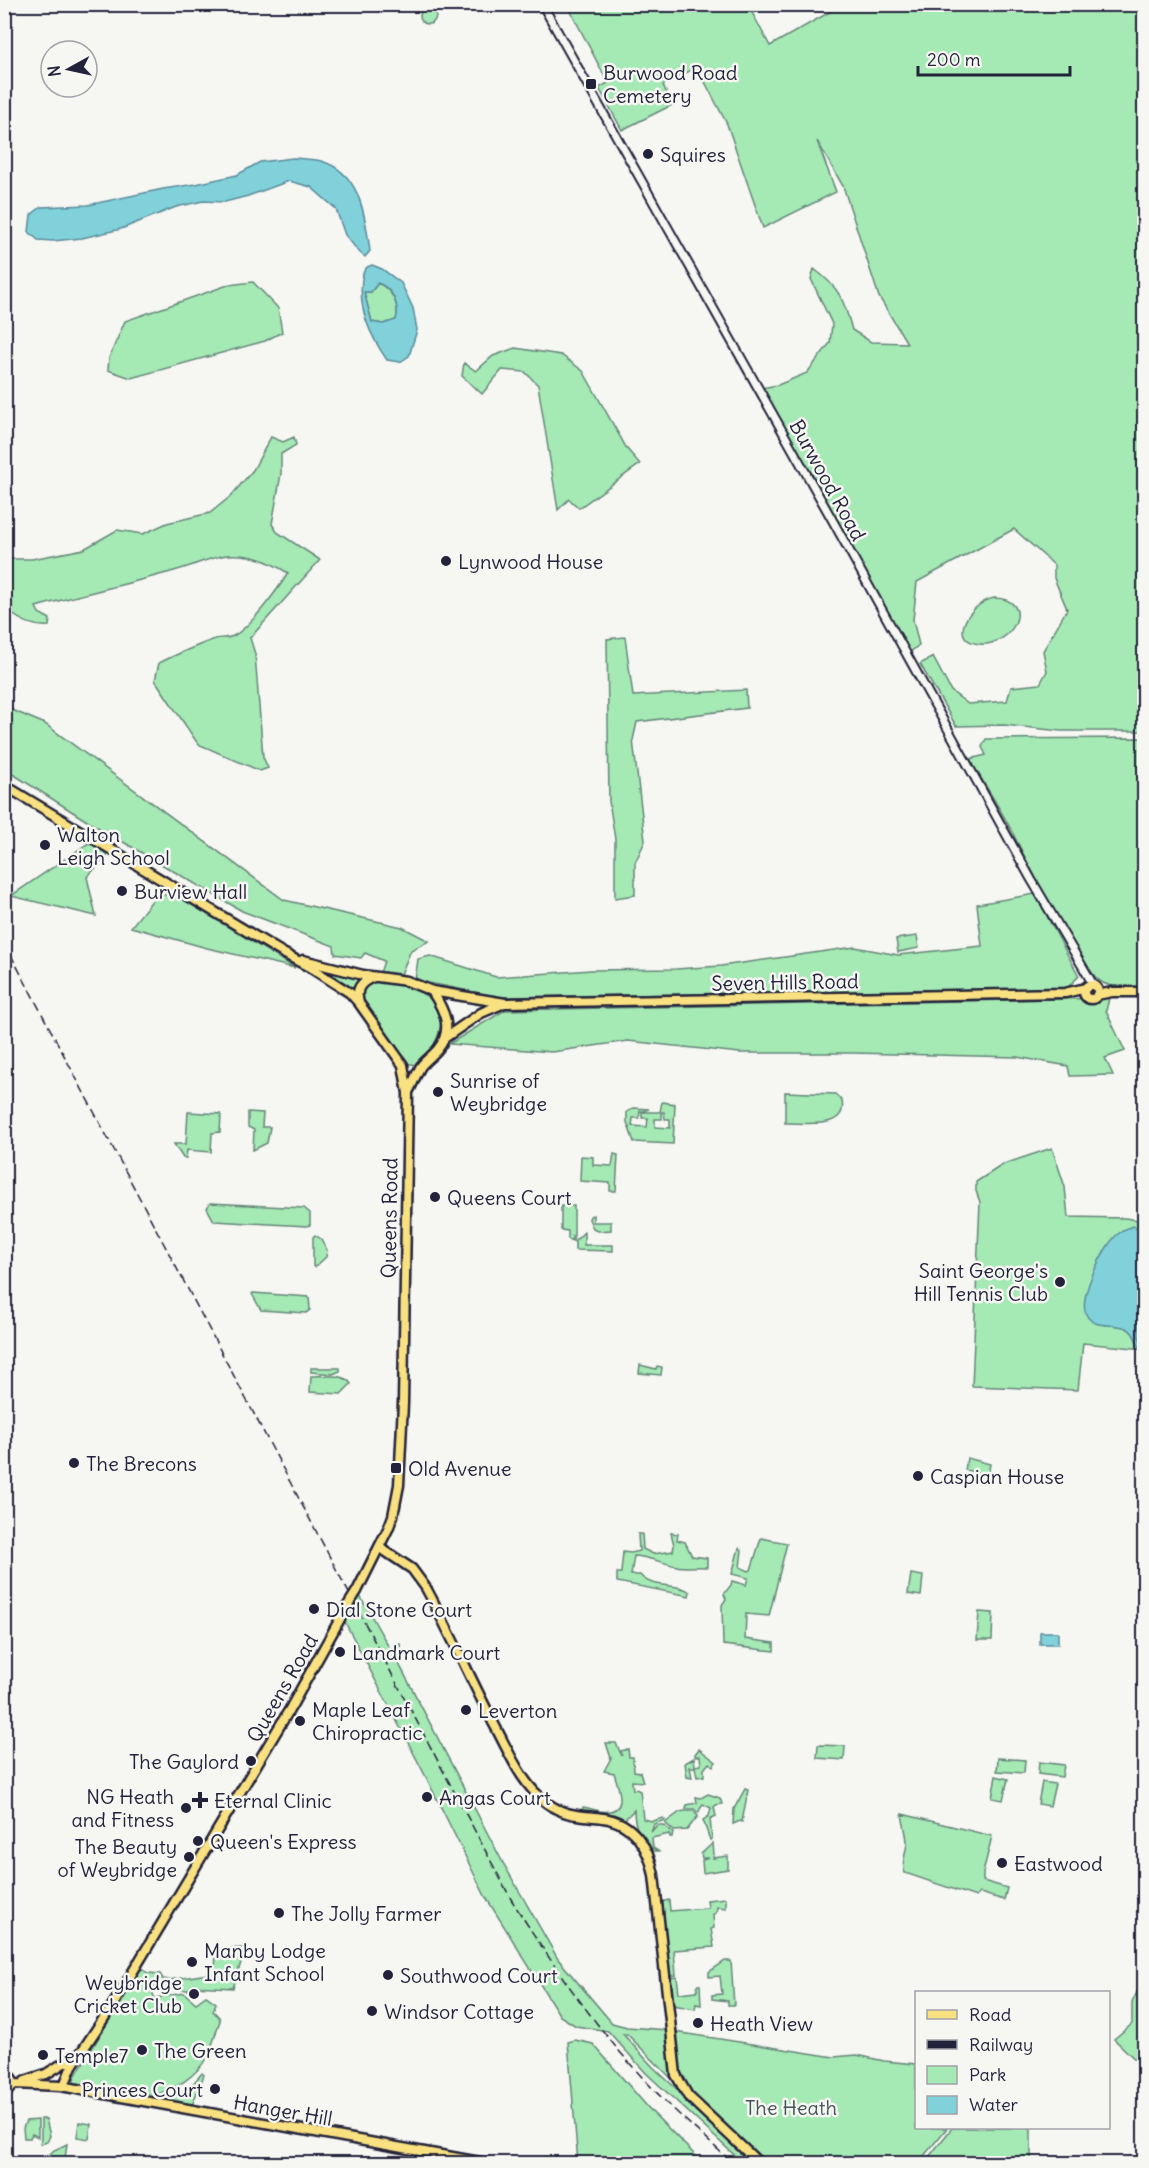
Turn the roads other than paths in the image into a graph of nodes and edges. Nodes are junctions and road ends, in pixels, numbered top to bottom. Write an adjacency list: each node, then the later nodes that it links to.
1 (542, 4): 7 (street, Burwood Road)
2 (4, 784): 3 (main road)
3 (294, 958): 4 (main road); 5 (main road)
4 (325, 966): 5 (main road); 6 (main road)
5 (320, 974): 10 (main road)
6 (375, 977): 8 (main road); 10 (main road)
7 (1091, 990): 9 (main road); 11 (main road, Seven Hills Road)
8 (432, 991): 11 (main road, Seven Hills Road); 12 (main road)
9 (1144, 992)
10 (359, 1003): 13 (main road)
11 (505, 1003): 12 (main road, Seven Hills Road)
12 (445, 1039): 14 (main road)
13 (403, 1065): 14 (main road); 15 (main road, Queens Road)
14 (422, 1066): 15 (main road)
15 (408, 1093): 16 (main road, Queens Road)
16 (379, 1547): 17 (main road, Queens Road, bridge); 25 (main road)
17 (82, 2050): 19 (main road, Queens Road); 22 (main road, Queens Road)
18 (4, 2055): 21 (main road)
19 (58, 2068): 20 (main road, Queens Road); 22 (main road)
20 (49, 2073): 21 (main road, Queens Road); 22 (main road)
21 (14, 2084): 22 (main road, Hanger Hill); 23 (main road)
22 (63, 2084): 24 (main road, Hanger Hill)
23 (4, 2095)
24 (491, 2163)
25 (760, 2163)

